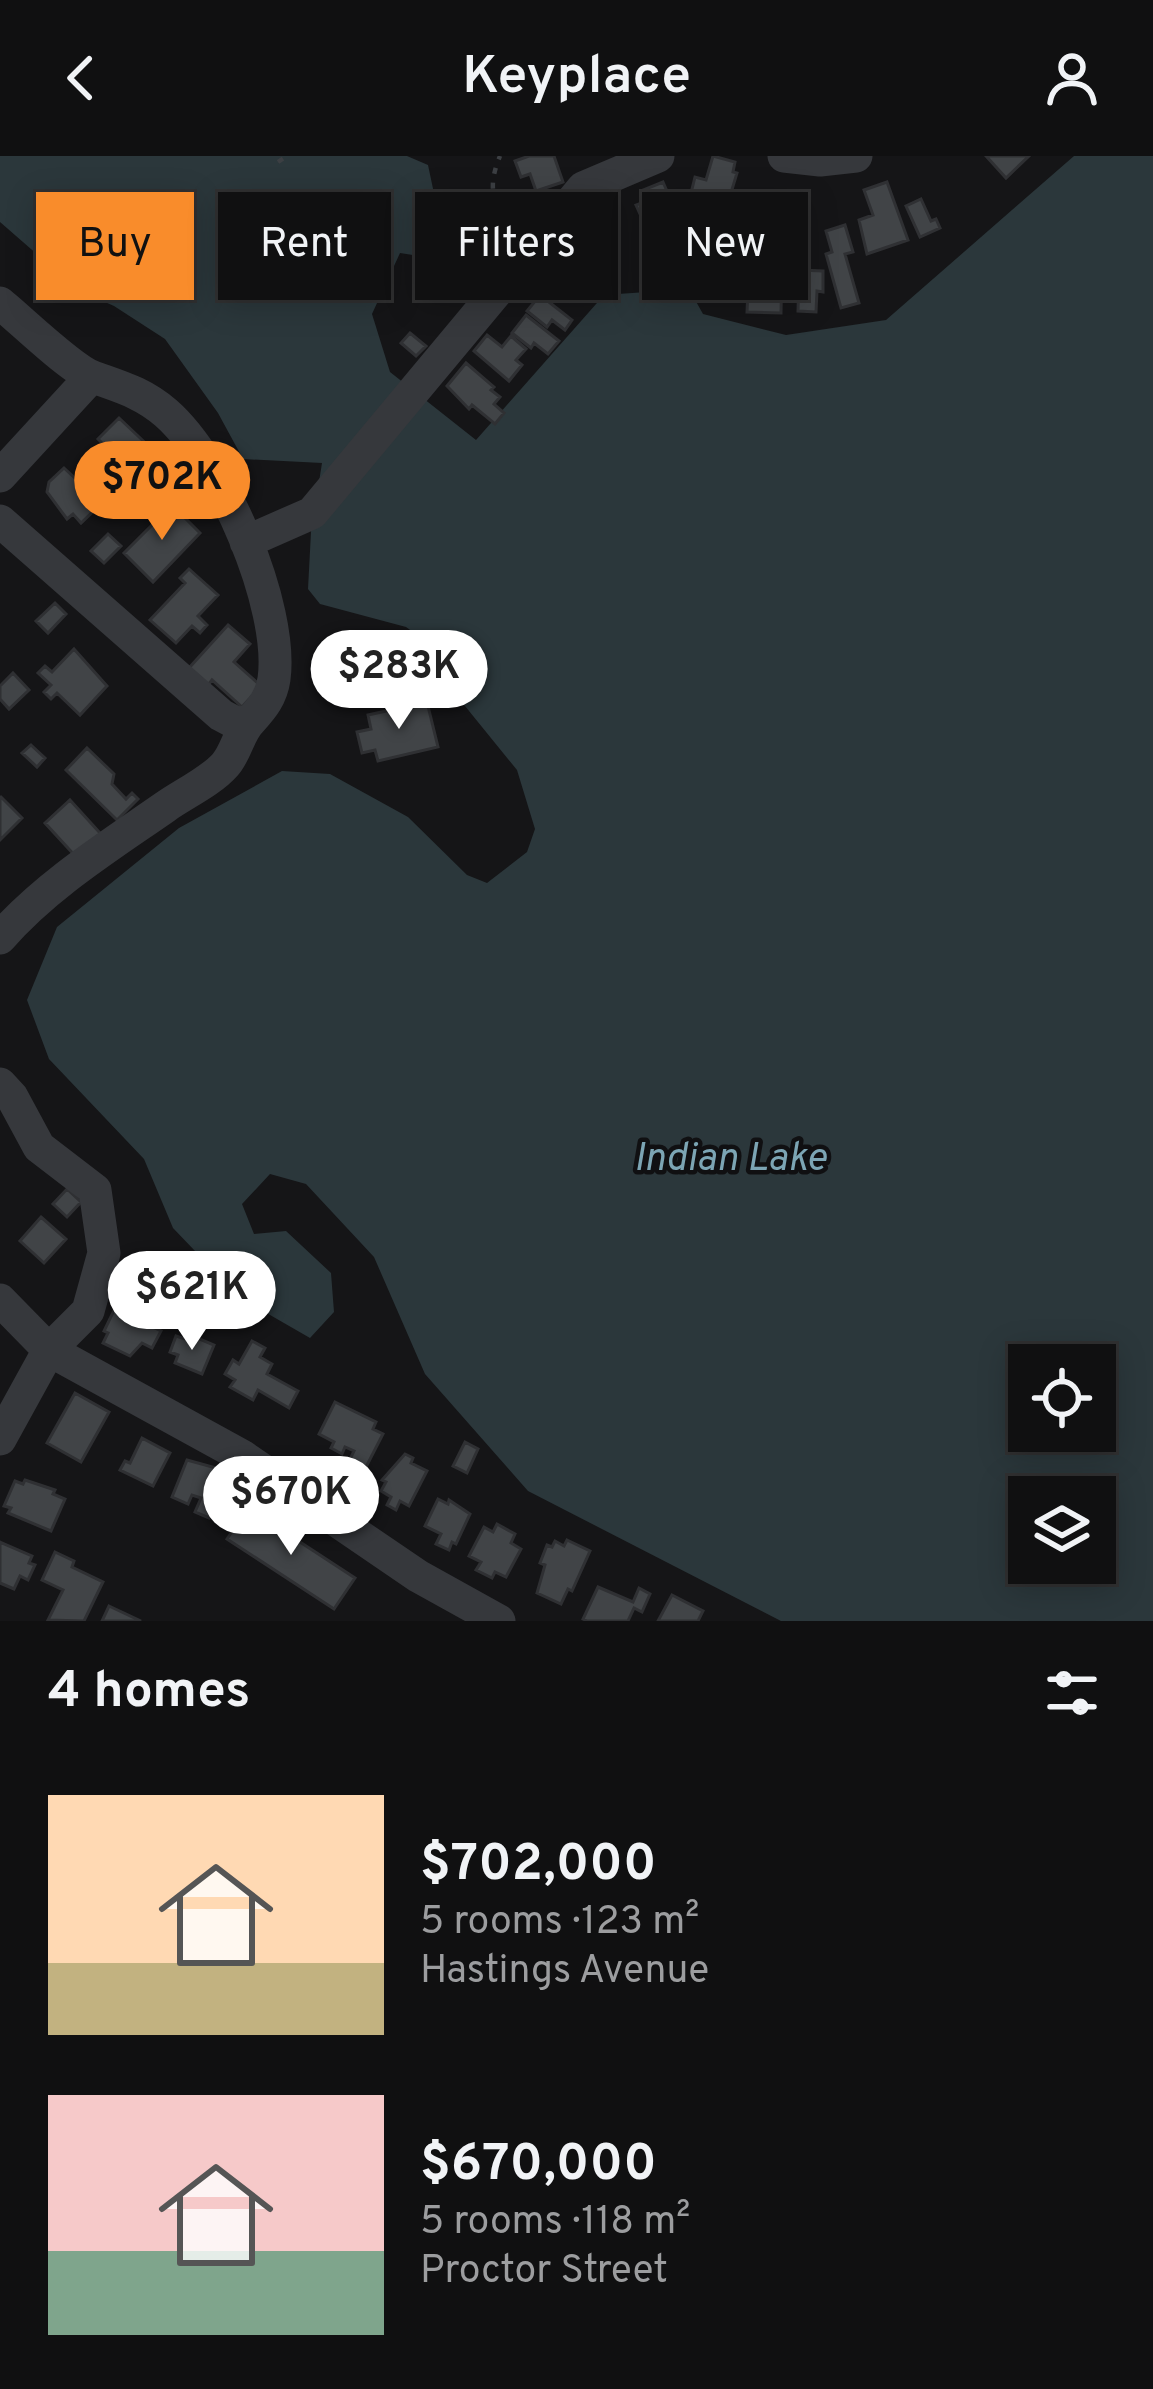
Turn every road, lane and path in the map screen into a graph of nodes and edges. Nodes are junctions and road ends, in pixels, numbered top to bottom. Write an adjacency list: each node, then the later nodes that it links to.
1 (286, 156): 6 (path)
2 (500, 156): 7 (path)
3 (658, 156): 12 (street)
4 (784, 156): 5 (street)
5 (856, 156)
6 (278, 162)
7 (495, 192)
8 (0, 303): 9 (street)
9 (91, 377): 10 (street); 12 (street)
10 (0, 476)
11 (0, 521): 13 (street)
12 (258, 537): 13 (street)
13 (249, 722): 14 (street)
14 (6, 919)
15 (0, 1084): 17 (street)
16 (0, 1300): 17 (street)
17 (50, 1349): 18 (street); 19 (street)
18 (0, 1439)
19 (499, 1621)

